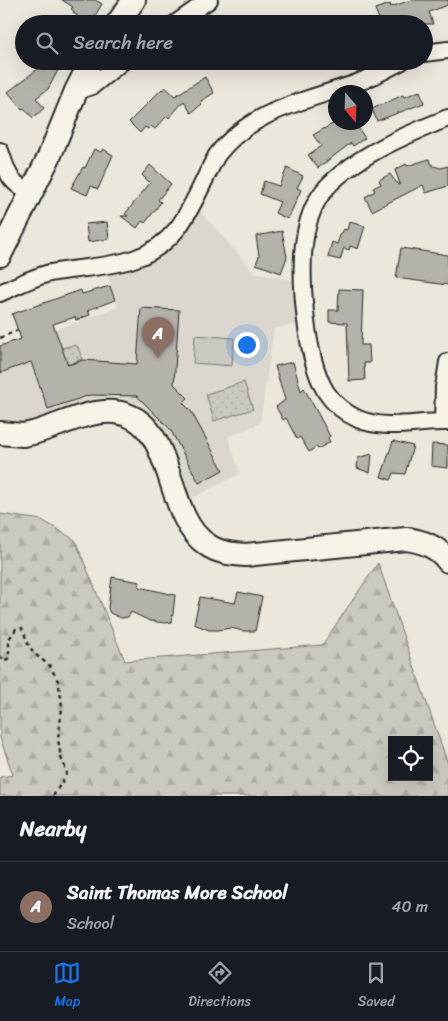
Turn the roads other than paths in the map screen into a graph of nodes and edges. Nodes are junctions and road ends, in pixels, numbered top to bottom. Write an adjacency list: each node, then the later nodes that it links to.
1 (134, 0): 3 (main road)
2 (209, 0): 4 (street)
3 (123, 15)
4 (187, 15)
5 (448, 50): 6 (street)
6 (433, 52)
7 (86, 70): 10 (main road)
8 (112, 70): 10 (street)
9 (384, 70): 15 (street)
10 (76, 91): 13 (main road)
11 (448, 118): 17 (street)
12 (0, 151): 13 (street)
13 (30, 194): 14 (main road)
14 (1, 252)
15 (0, 292)
16 (448, 362): 17 (street)
17 (446, 422)
18 (0, 433): 19 (main road)
19 (448, 561)

